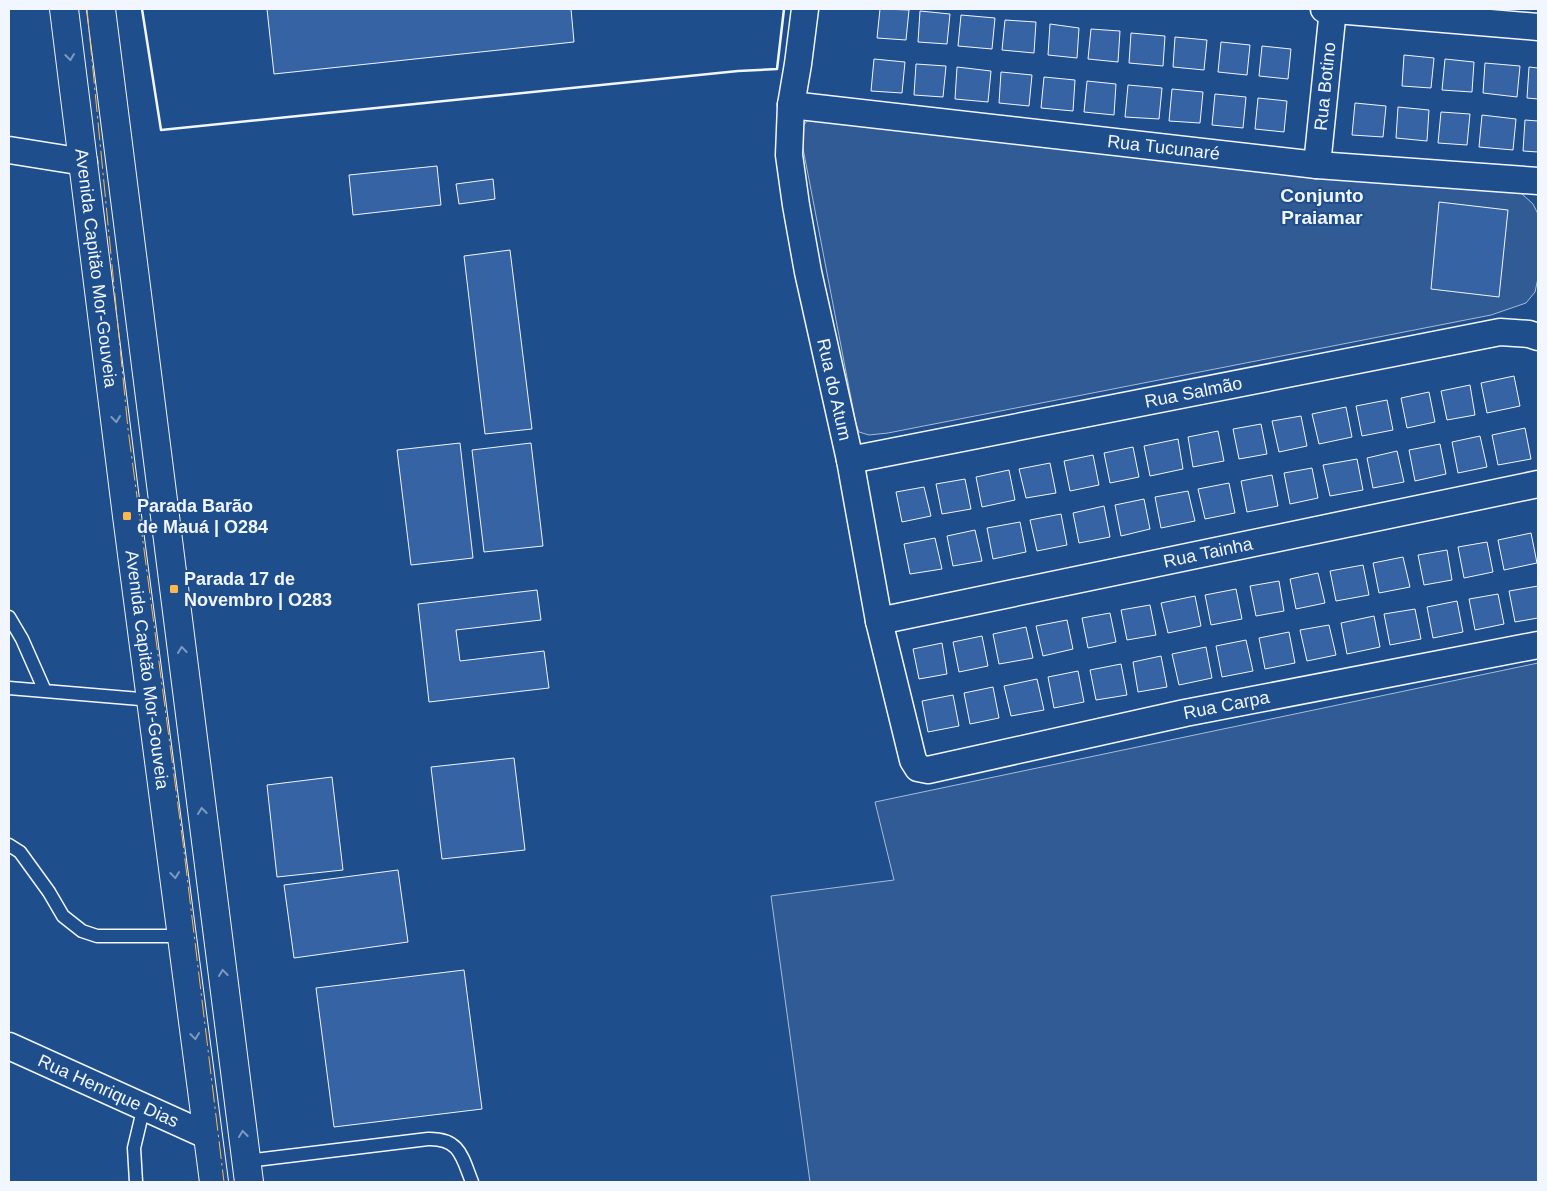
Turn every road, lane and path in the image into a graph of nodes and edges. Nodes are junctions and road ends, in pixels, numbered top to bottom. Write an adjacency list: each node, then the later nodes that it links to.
1 (64, 9): 8 (main road, Avenida Capitão Mor-Gouveia, one-way to 8)
2 (101, 9): 26 (main road, Avenida Capitão Mor-Gouveia, one-way to 2)
3 (804, 9): 6 (street, Rua do Atum)
4 (1330, 9): 5 (street); 9 (street, Rua Botino)
5 (1538, 27)
6 (791, 105): 9 (street, Rua Tucunaré); 12 (street, Rua do Atum)
7 (9, 150): 8 (street)
8 (84, 162): 19 (main road, Avenida Capitão Mor-Gouveia, one-way to 19)
9 (1317, 164): 10 (street, Rua Tucunaré)
10 (1538, 181)
11 (1538, 337): 12 (street, Rua Salmão)
12 (850, 460): 15 (street, Rua do Atum)
13 (1538, 484): 15 (street, Rua Tainha)
14 (9, 617): 18 (lane)
15 (879, 621): 20 (street, Rua do Atum)
16 (1538, 645): 20 (street, Rua Carpa)
17 (9, 688): 18 (lane)
18 (45, 691): 19 (lane)
19 (152, 700): 22 (main road, Avenida Capitão Mor-Gouveia, one-way to 22)
20 (917, 766)
21 (9, 845): 22 (lane)
22 (183, 936): 25 (main road, Avenida Capitão Mor-Gouveia, one-way to 25)
23 (9, 1046): 24 (street, Rua Henrique Dias)
24 (144, 1106): 25 (street, Rua Henrique Dias); 27 (lane)
25 (208, 1136): 28 (main road, Avenida Capitão Mor-Gouveia)
26 (248, 1172): 29 (lane)
27 (136, 1182)
28 (214, 1182)
29 (472, 1182)

